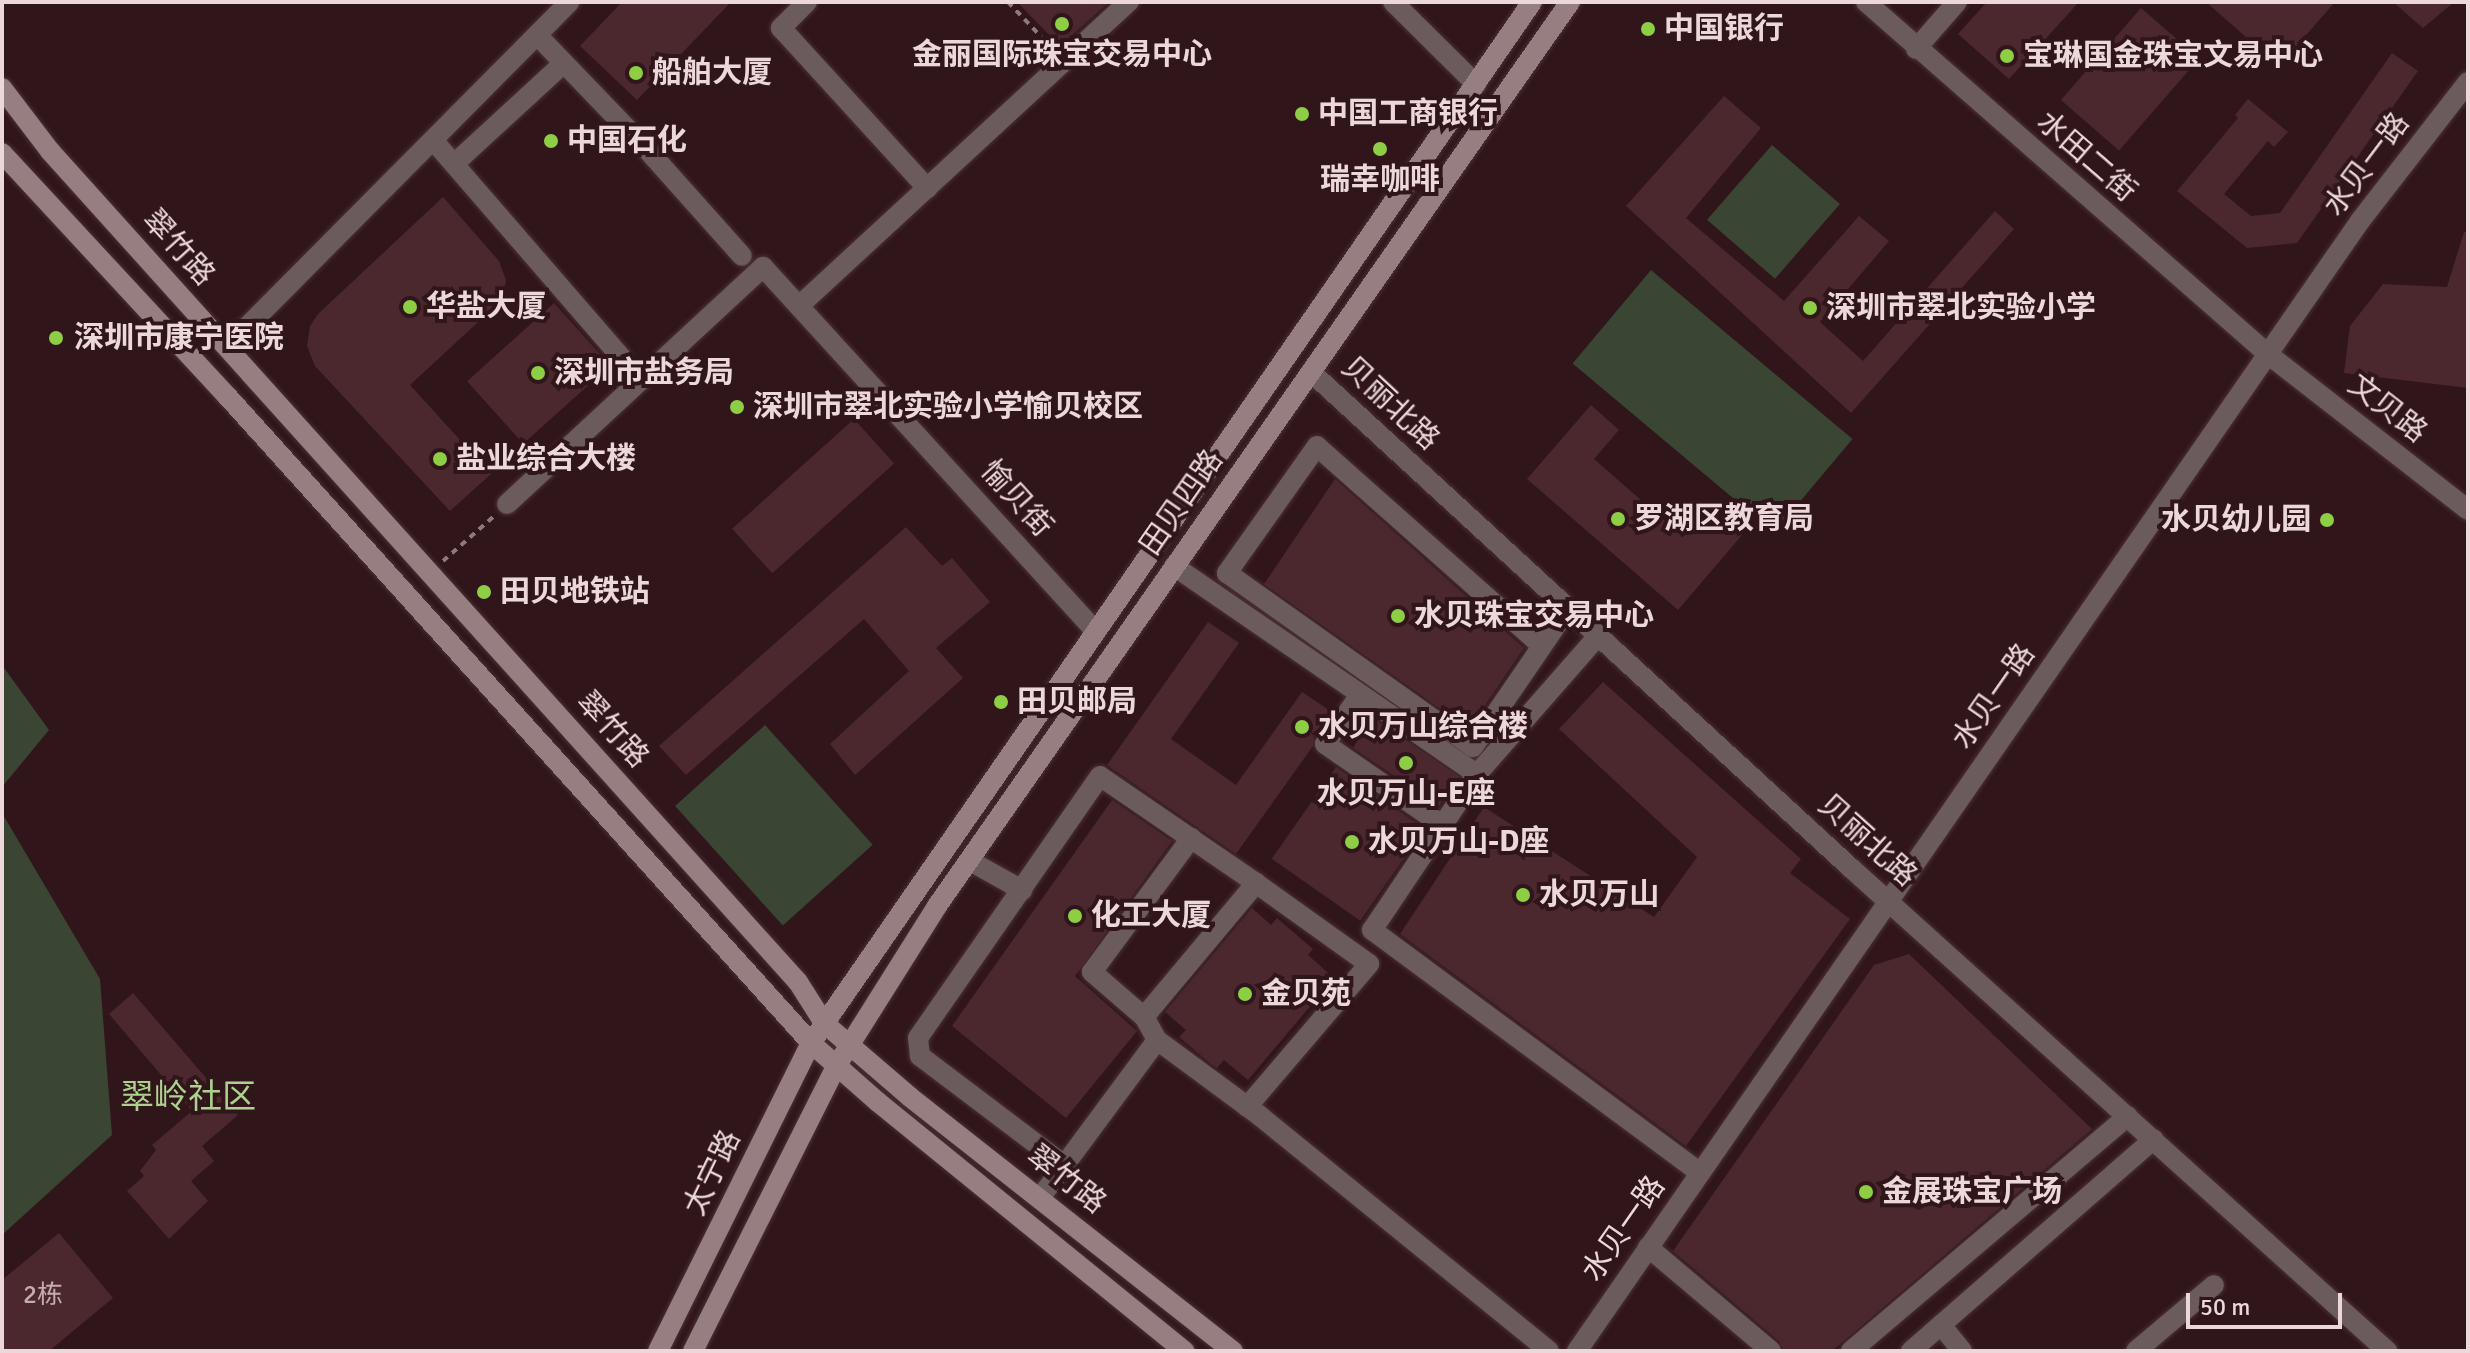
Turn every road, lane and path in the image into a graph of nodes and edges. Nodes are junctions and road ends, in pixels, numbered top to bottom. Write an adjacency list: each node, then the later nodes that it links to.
1 (570, 2): 10 (street)
2 (807, 2): 20 (street)
3 (1008, 2): 12 (path)
4 (1129, 2): 12 (street)
5 (1393, 2): 15 (street)
6 (1532, 2): 15 (main road, 田贝四路)
7 (1570, 2): 26 (main road, 田贝四路)
8 (1866, 2): 11 (street, 水田二街)
9 (1957, 2): 11 (street)
10 (537, 35): 13 (street); 17 (street)
11 (1916, 49): 24 (street, 水田二街)
12 (1065, 61): 20 (street)
13 (564, 63): 19 (street); 21 (street)
14 (2468, 82): 24 (street, 水贝一路)
15 (1476, 84): 33 (main road, 田贝四路)
16 (2, 88): 23 (main road, 翠竹路)
17 (433, 140): 19 (street); 23 (street)
18 (2, 153): 49 (main road, 翠竹路)
19 (454, 164): 25 (street)
20 (927, 188): 22 (street)
21 (742, 256)
22 (799, 306): 27 (street, 愉贝街); 33 (street, 愉贝街)
23 (227, 347): 31 (main road, 翠竹路)
24 (2269, 355): 28 (street, 文贝路); 44 (street, 水贝一路)
25 (622, 358)
26 (1311, 372): 30 (main road, 田贝四路); 32 (street, 贝丽北路)
27 (507, 504)
28 (2468, 510)
29 (481, 527): 31 (path)
30 (1174, 566): 36 (street); 40 (main road, 田贝四路)
31 (430, 573): 47 (main road, 翠竹路)
32 (1568, 608): 34 (street, 贝丽北路); 35 (street)
33 (1094, 630): 42 (main road, 田贝四路)
34 (1598, 636): 37 (street); 44 (street, 贝丽北路)
35 (1542, 646): 35 (street)
36 (1360, 695): 37 (street); 38 (street)
37 (1477, 774): 38 (street)
38 (1442, 825): 56 (street)
39 (1191, 838): 41 (street); 43 (street); 46 (street)
40 (970, 861): 43 (street); 45 (main road, 田贝四路)
41 (1256, 883): 46 (street); 52 (street)
42 (915, 889): 45 (street); 47 (main road, 田贝四路)
43 (1022, 890): 55 (street)
44 (1889, 901): 53 (street, 贝丽北路); 56 (street, 水贝一路)
45 (937, 906): 50 (main road, 田贝四路)
46 (1144, 1017): 48 (street)
47 (824, 1023): 49 (main road, 太宁路); 50 (main road, 翠竹路)
48 (1157, 1040): 52 (street); 55 (street)
49 (811, 1043): 51 (main road, 翠竹路); 62 (main road, 太宁路)
50 (850, 1044): 51 (main road, 太宁路); 57 (main road, 翠竹路)
51 (837, 1065): 63 (main road, 太宁路); 64 (main road, 翠竹路)
52 (1247, 1107): 66 (street)
53 (2128, 1116): 54 (street, 贝丽北路); 69 (street)
54 (2154, 1139): 60 (street); 73 (street, 贝丽北路)
55 (1064, 1165): 57 (street)
56 (1700, 1173): 58 (street, 水贝一路)
57 (1040, 1197): 65 (main road, 翠竹路)
58 (1644, 1253): 61 (street); 67 (street, 水贝一路); 68 (street)
59 (2214, 1285): 72 (street)
60 (1941, 1325): 70 (street); 71 (street)
61 (1749, 1349)
62 (658, 1351)
63 (693, 1351)
64 (1184, 1351)
65 (1233, 1351)
66 (1549, 1351)
67 (1577, 1351)
68 (1771, 1351)
69 (1851, 1351)
70 (1911, 1351)
71 (1962, 1351)
72 (2136, 1351)
73 (2387, 1351)

